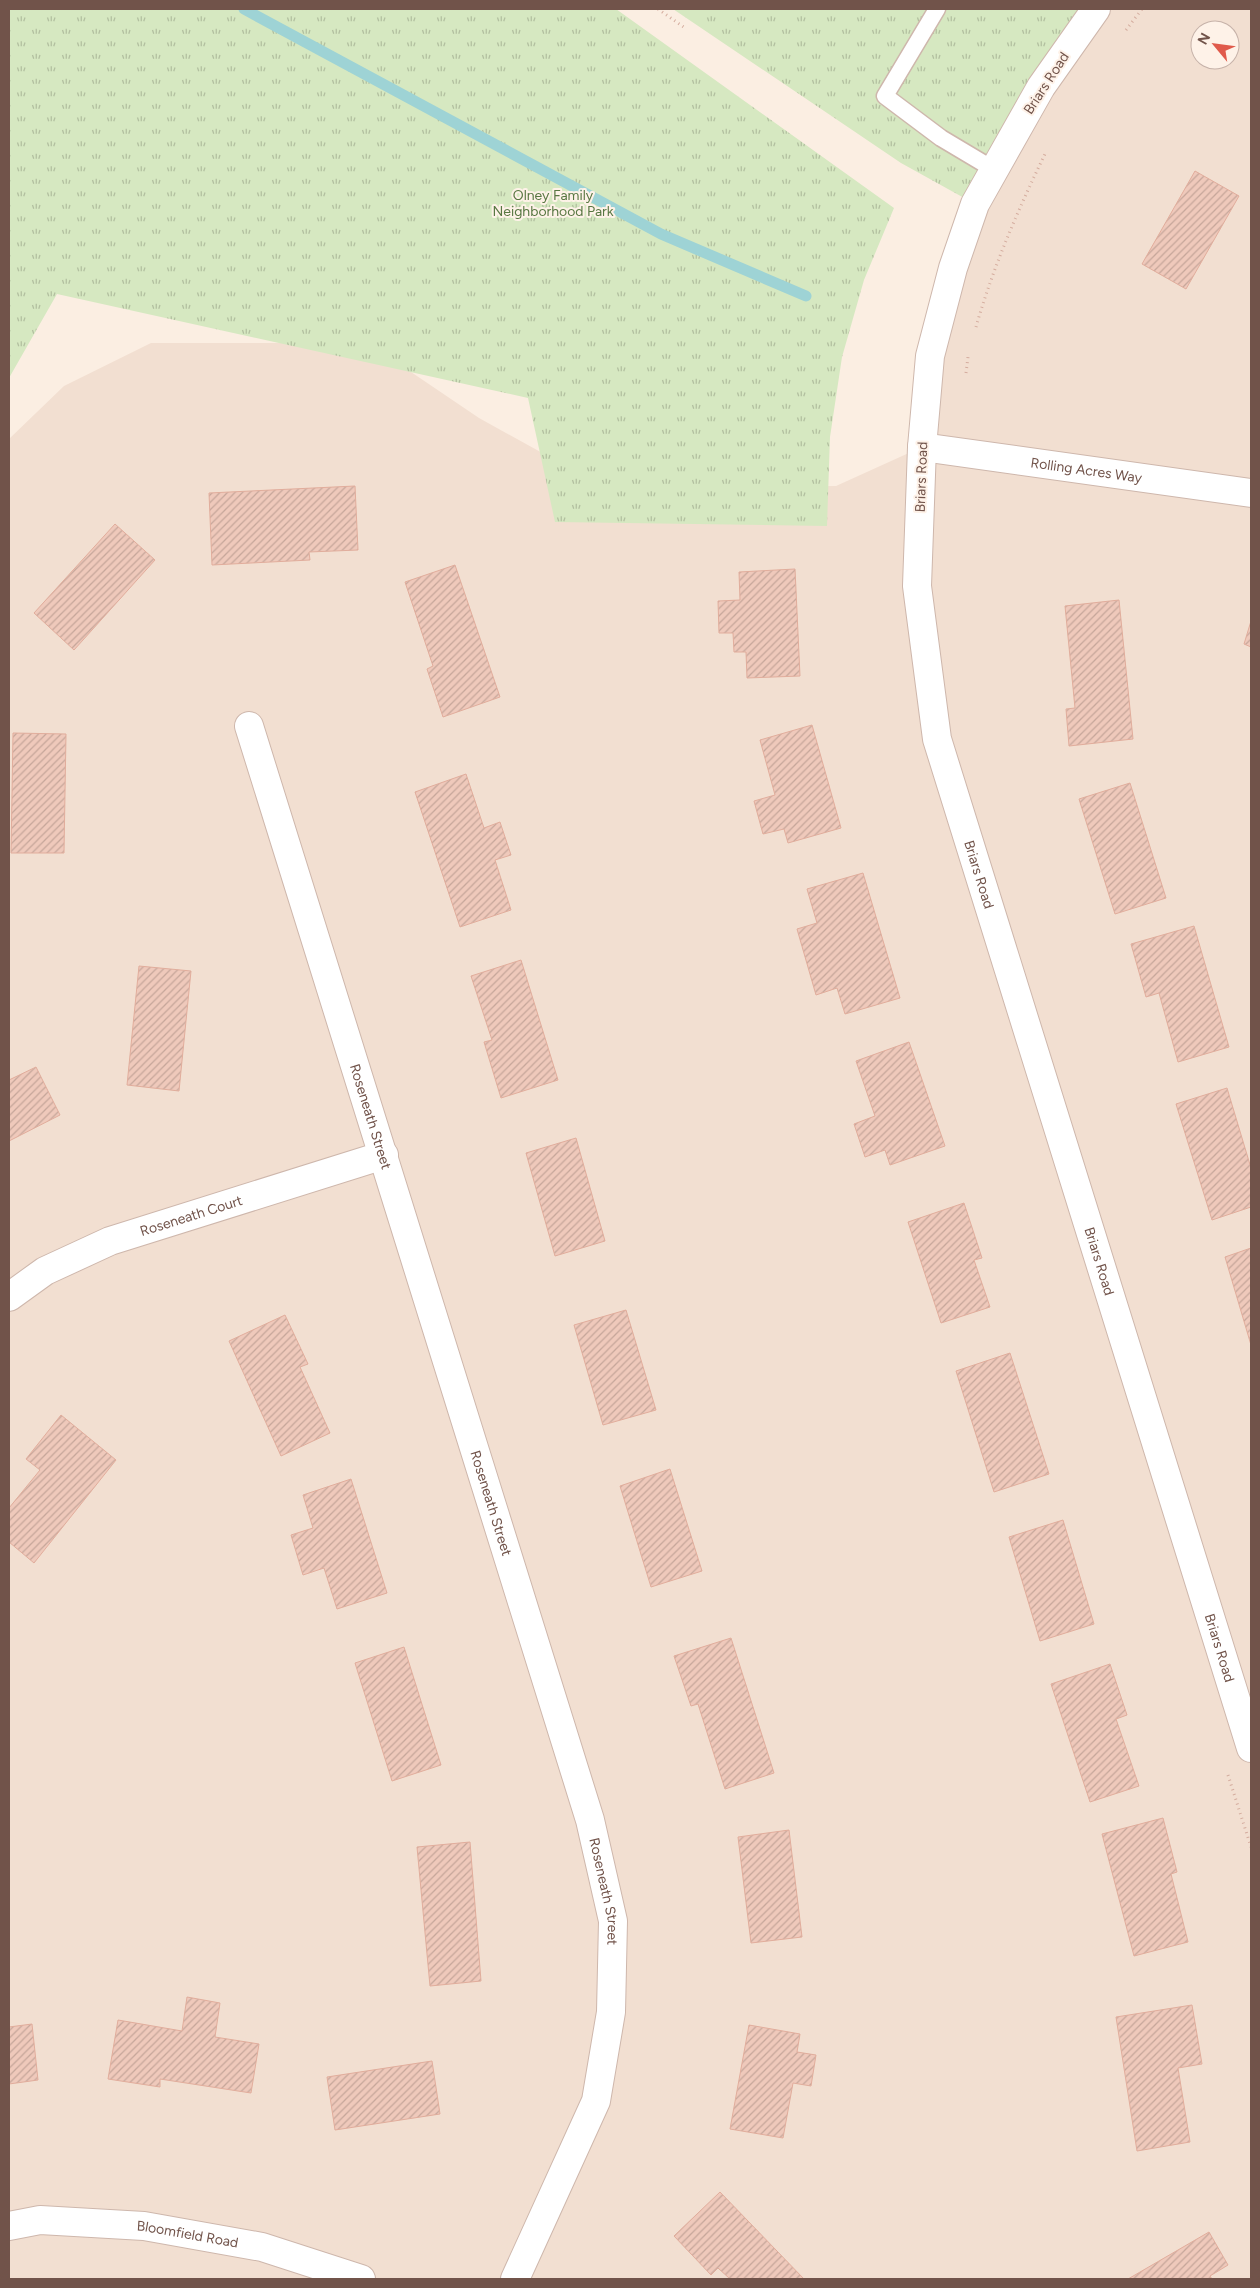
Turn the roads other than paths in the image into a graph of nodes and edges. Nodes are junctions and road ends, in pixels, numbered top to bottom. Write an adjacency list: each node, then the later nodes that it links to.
1 (937, 9): 3 (lane)
2 (1096, 9): 3 (street, Briars Road)
3 (993, 169): 4 (street, Briars Road)
4 (922, 447): 5 (street, Rolling Acres Way); 9 (street, Briars Road)
5 (1251, 493)
6 (249, 726): 7 (street, Roseneath Street)
7 (384, 1155): 8 (street, Roseneath Court); 12 (street, Roseneath Street)
8 (9, 1297)
9 (1251, 1748)
10 (9, 2226): 11 (street, Bloomfield Road)
11 (361, 2279)
12 (515, 2279)

